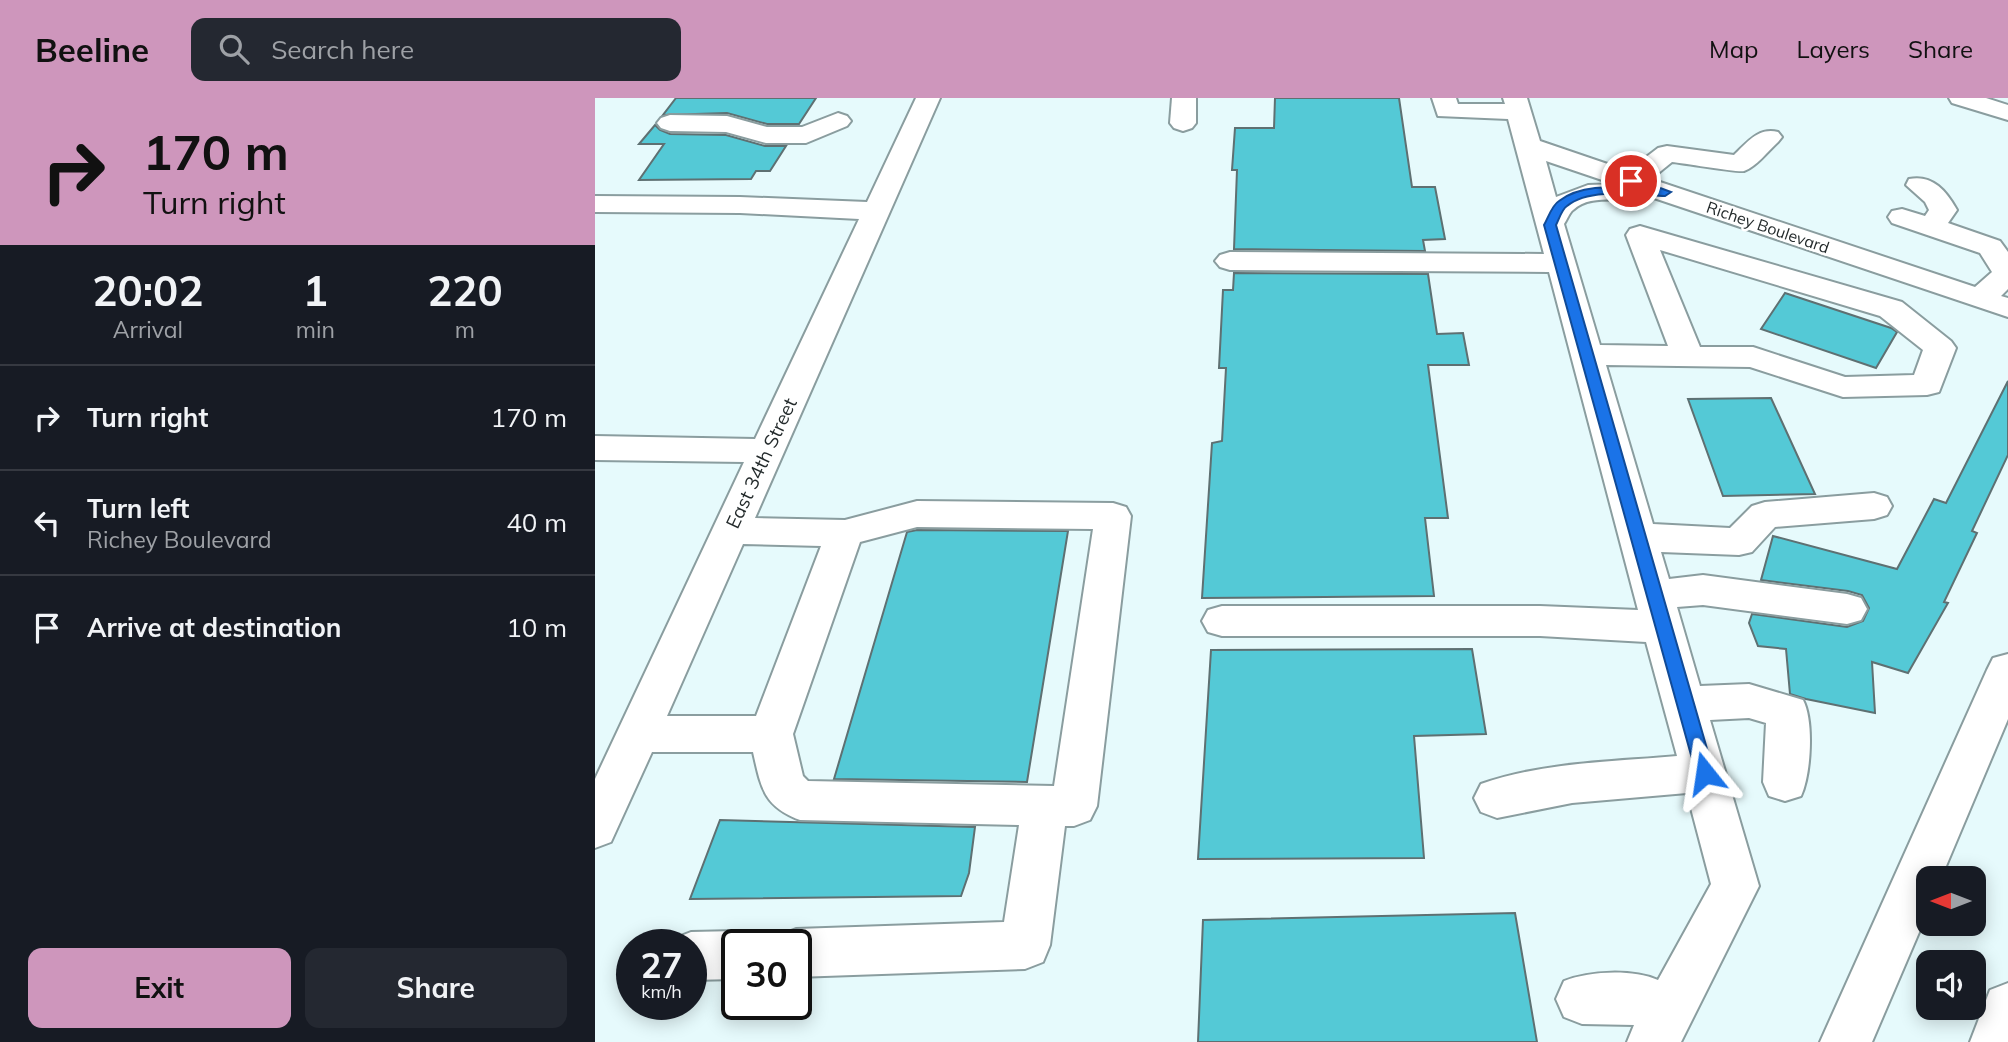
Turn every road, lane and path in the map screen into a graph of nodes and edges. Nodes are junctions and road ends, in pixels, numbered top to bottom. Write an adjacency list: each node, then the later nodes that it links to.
1 (928, 98): 13 (street, East 34th Street)
2 (1444, 98): 5 (street, Richey Boulevard)
3 (1961, 98): 4 (street)
4 (2008, 113)
5 (1520, 119): 9 (street, Richey Boulevard); 15 (street)
6 (838, 121): 7 (street)
7 (670, 123)
8 (1769, 137): 9 (street)
9 (1631, 181): 11 (street, Richey Boulevard)
10 (1919, 185): 16 (street)
11 (1665, 192): 15 (street); 19 (street, Richey Boulevard)
12 (595, 204): 13 (street)
13 (876, 211): 24 (street, East 34th Street)
14 (1902, 217): 16 (street)
15 (1550, 225): 18 (street)
16 (1932, 226): 19 (street)
17 (1230, 261): 18 (street)
18 (1560, 263): 21 (street)
19 (1980, 299): 20 (street, Richey Boulevard)
20 (2008, 308)
21 (1586, 355): 22 (street); 28 (street)
22 (1688, 356): 22 (street)
23 (595, 449): 24 (street)
24 (767, 451): 26 (street, East 34th Street)
25 (1874, 506): 28 (street)
26 (730, 531): 27 (street); 34 (street, East 34th Street)
27 (845, 533): 35 (street); 39 (street)
28 (1637, 537): 30 (street)
29 (1847, 609): 30 (street)
30 (1659, 611): 31 (street); 33 (street)
31 (1222, 621)
32 (2008, 670): 45 (street)
33 (1686, 704): 36 (street); 37 (street)
34 (638, 734): 35 (street); 40 (street, East 34th Street)
35 (771, 734): 39 (street)
36 (1705, 773): 38 (street); 44 (street)
37 (1785, 782)
38 (1497, 798)
39 (1045, 805): 41 (street)
40 (598, 814)
41 (812, 952)
42 (1582, 999): 44 (street)
43 (2008, 1008): 46 (street)
44 (1660, 1027)
45 (1846, 1042)
46 (1996, 1042)

